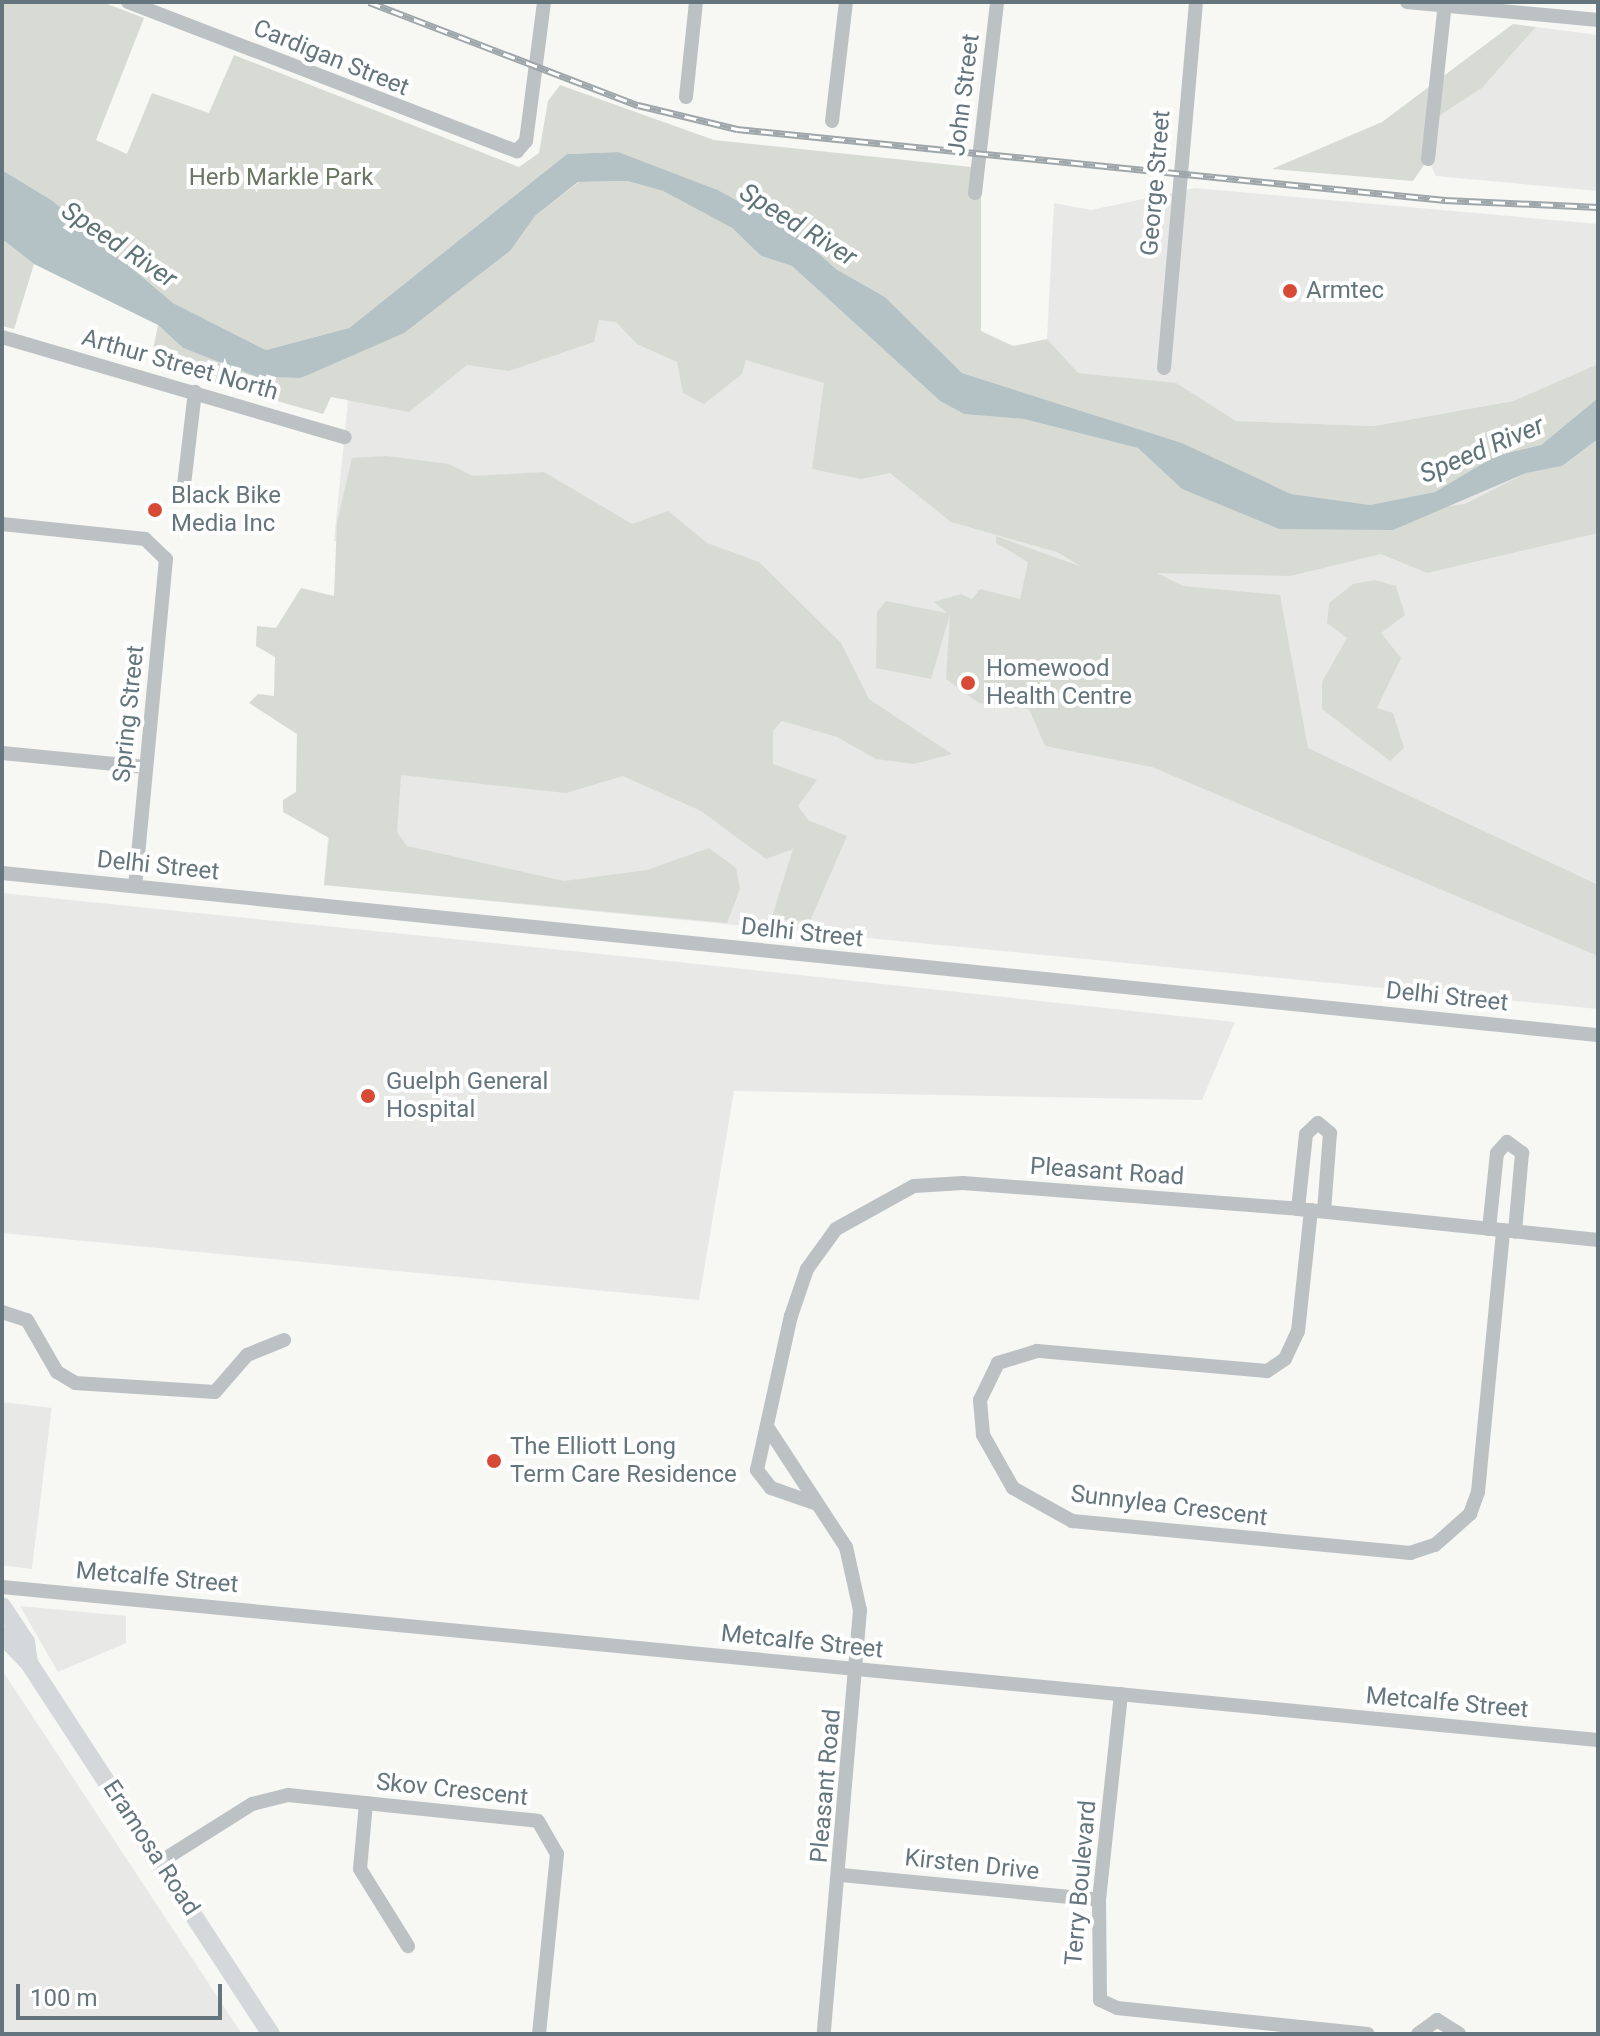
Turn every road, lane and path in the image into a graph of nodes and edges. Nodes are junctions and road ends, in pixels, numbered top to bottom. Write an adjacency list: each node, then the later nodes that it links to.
1 (128, 2): 2 (street, Cardigan Street)
2 (544, 2)
3 (696, 2): 10 (street)
4 (846, 2): 11 (street)
5 (997, 2): 13 (street, John Street)
6 (1196, 2): 15 (street, George Street)
7 (1407, 2): 8 (street)
8 (1445, 4): 9 (street); 12 (street)
9 (1598, 20)
10 (686, 97)
11 (832, 121)
12 (1428, 159)
13 (975, 193)
14 (2, 337): 16 (street, Arthur Street North)
15 (1164, 368)
16 (195, 392): 17 (street, Arthur Street North); 18 (street)
17 (345, 437)
18 (184, 485)
19 (2, 524): 21 (street, Spring Street)
20 (2, 753): 21 (street)
21 (145, 767): 23 (street, Spring Street)
22 (2, 873): 23 (street, Delhi Street)
23 (135, 886): 24 (street, Delhi Street)
24 (1598, 1035)
25 (1311, 1210): 25 (street, Sunnylea Crescent); 26 (street, Pleasant Road); 26 (street, Sunnylea Crescent); 30 (street, Pleasant Road)
26 (1502, 1230): 26 (street, Sunnylea Crescent); 27 (street, Pleasant Road)
27 (1598, 1240)
28 (2, 1312): 29 (street)
29 (284, 1340)
30 (768, 1428): 31 (street, Pleasant Road); 31 (street, Pleasant Road)
31 (817, 1504): 36 (street, Pleasant Road)
32 (2, 1587): 36 (street, Metcalfe Street)
33 (2, 1606): 35 (main road, Eramosa Road)
34 (2, 1635): 35 (main road, Eramosa Road)
35 (29, 1663): 40 (main road, Eramosa Road)
36 (858, 1670): 37 (street, Metcalfe Street); 41 (street, Pleasant Road)
37 (1121, 1694): 38 (street, Metcalfe Street); 42 (street, Terry Boulevard)
38 (1598, 1740)
39 (366, 1803): 40 (street, Skov Crescent); 43 (street); 46 (street, Skov Crescent)
40 (160, 1862): 45 (main road, Eramosa Road)
41 (841, 1875): 42 (street, Kirsten Drive); 47 (street, Pleasant Road)
42 (1099, 1900): 44 (street, Terry Boulevard)
43 (408, 1946)
44 (1315, 2032): 48 (street, Terry Boulevard)
45 (271, 2034)
46 (539, 2034)
47 (824, 2034)
48 (1368, 2034)
49 (1418, 2034): 50 (street)
50 (1459, 2034)

